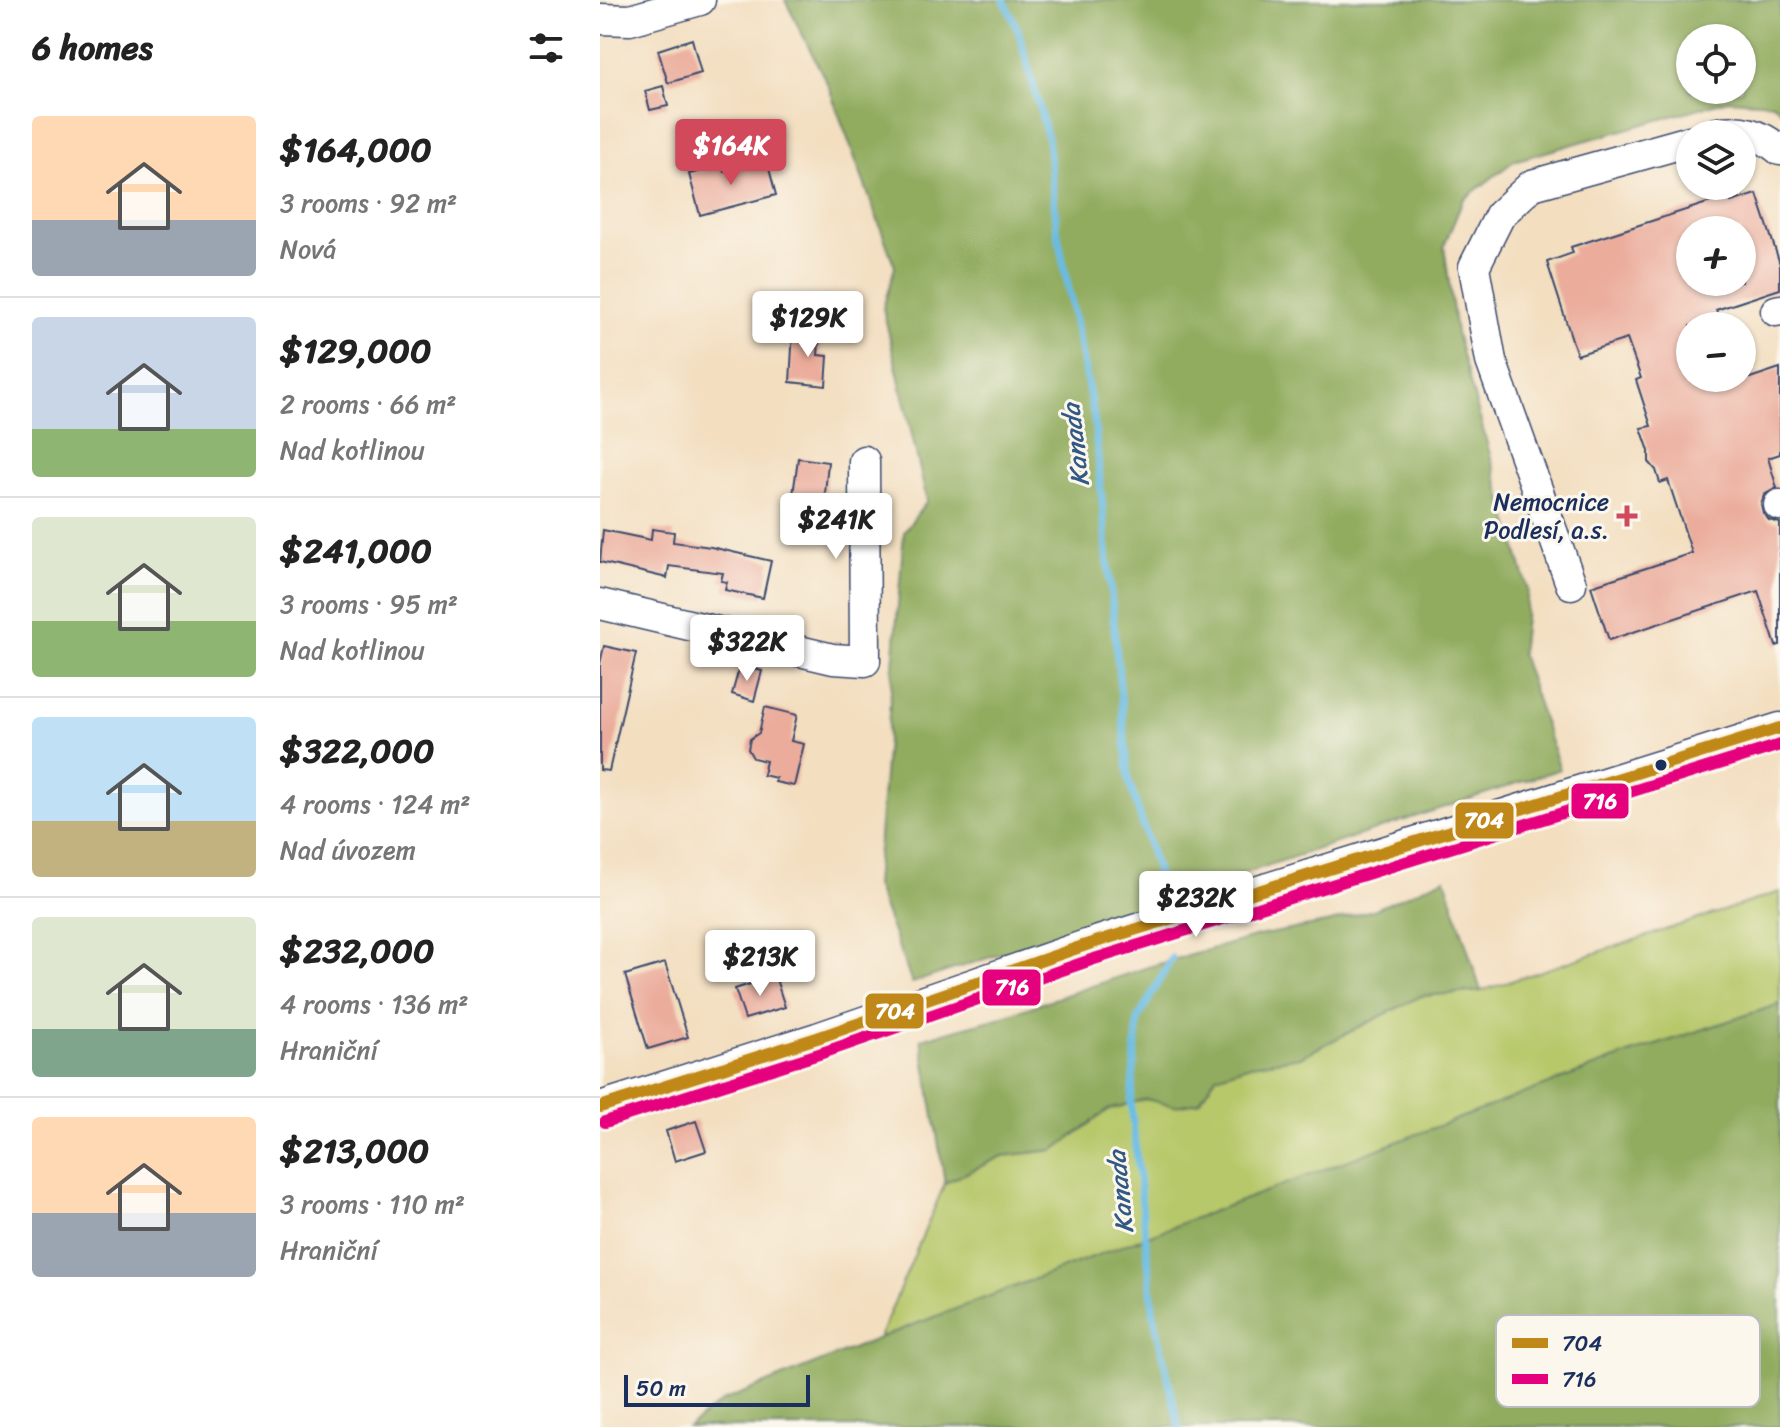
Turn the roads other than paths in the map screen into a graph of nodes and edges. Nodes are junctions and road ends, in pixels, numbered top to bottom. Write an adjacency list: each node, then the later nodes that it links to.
1 (700, 0): 2 (street)
2 (600, 19)
3 (1756, 134): 5 (street)
4 (1676, 145): 7 (street)
5 (1780, 150)
6 (864, 461): 8 (street)
7 (1571, 584)
8 (600, 604)
9 (1780, 728): 10 (street)
10 (600, 1107)

